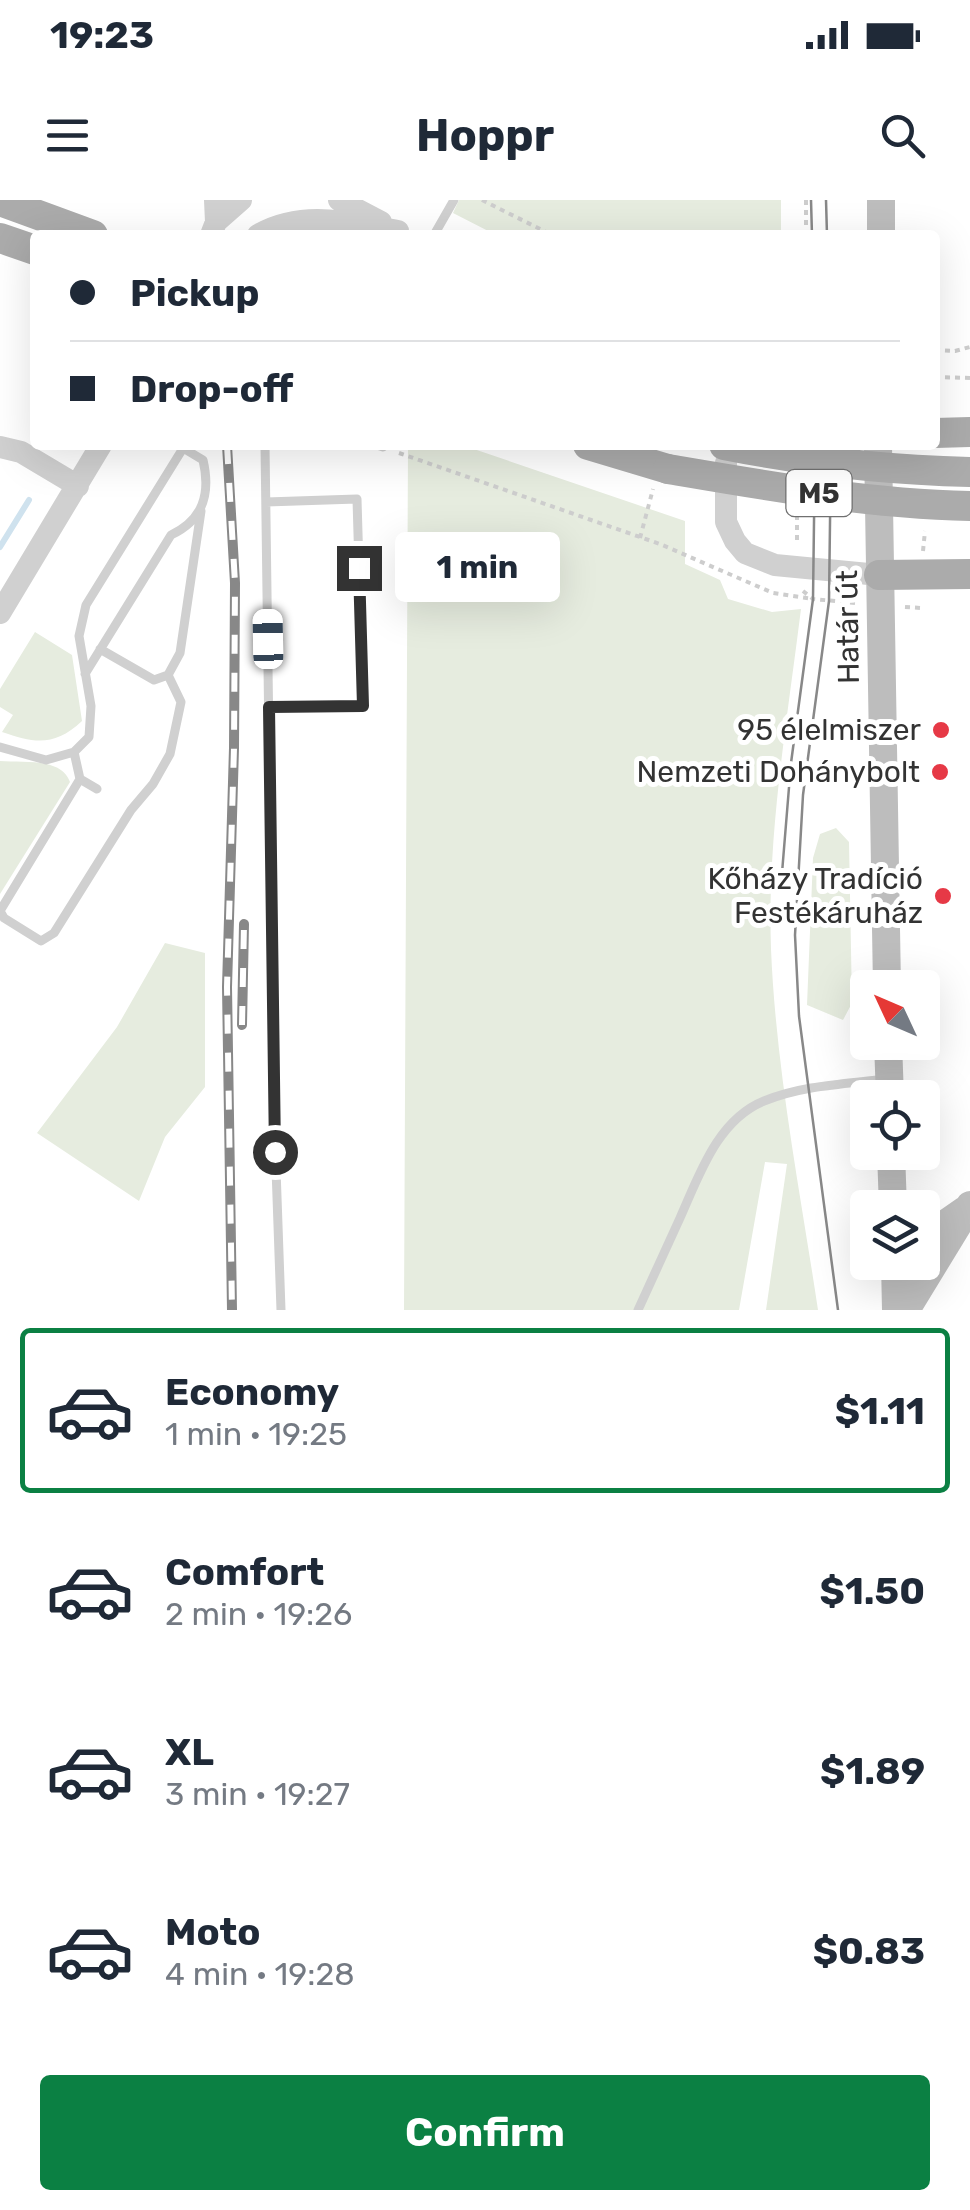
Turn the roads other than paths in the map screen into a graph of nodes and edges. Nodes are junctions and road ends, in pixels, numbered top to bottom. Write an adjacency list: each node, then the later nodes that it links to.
1 (241, 200): 6 (street)
2 (340, 200): 10 (street)
3 (454, 200): 11 (lane)
4 (881, 200): 12 (main road)
5 (0, 201): 7 (main road)
6 (214, 219)
7 (79, 230)
8 (267, 230): 9 (street)
9 (386, 230)
10 (396, 230)
11 (437, 230)
12 (881, 230)
13 (0, 238): 14 (main road)
14 (30, 248)
15 (970, 432): 16 (main road)
16 (940, 433)
17 (0, 447): 27 (street)
18 (98, 450): 27 (street)
19 (182, 450): 35 (lane)
20 (189, 450): 30 (lane)
21 (265, 450): 28 (lane)
22 (600, 450): 29 (main road, M5, bridge)
23 (725, 450): 32 (street)
24 (750, 450): 26 (main road, M5, bridge)
25 (878, 450): 32 (main road, Határ út)
26 (970, 472)
27 (78, 486): 33 (street)
28 (266, 502): 37 (lane); 37 (lane)
29 (970, 506)
30 (202, 508): 34 (lane); 36 (lane)
31 (970, 574): 32 (main road)
32 (879, 575): 42 (main road, Határ út)
33 (0, 613)
34 (100, 649): 35 (lane); 36 (lane)
35 (85, 674): 39 (lane)
36 (168, 675): 40 (lane)
37 (269, 707): 47 (lane)
38 (0, 747): 39 (lane)
39 (74, 752): 40 (lane)
40 (80, 779): 41 (lane)
41 (96, 789)
42 (887, 970)
43 (850, 1090): 48 (lane)
44 (970, 1205): 45 (main road); 50 (main road)
45 (940, 1226)
46 (895, 1280): 49 (main road)
47 (281, 1310)
48 (638, 1310)
49 (896, 1310)
50 (906, 1310)

